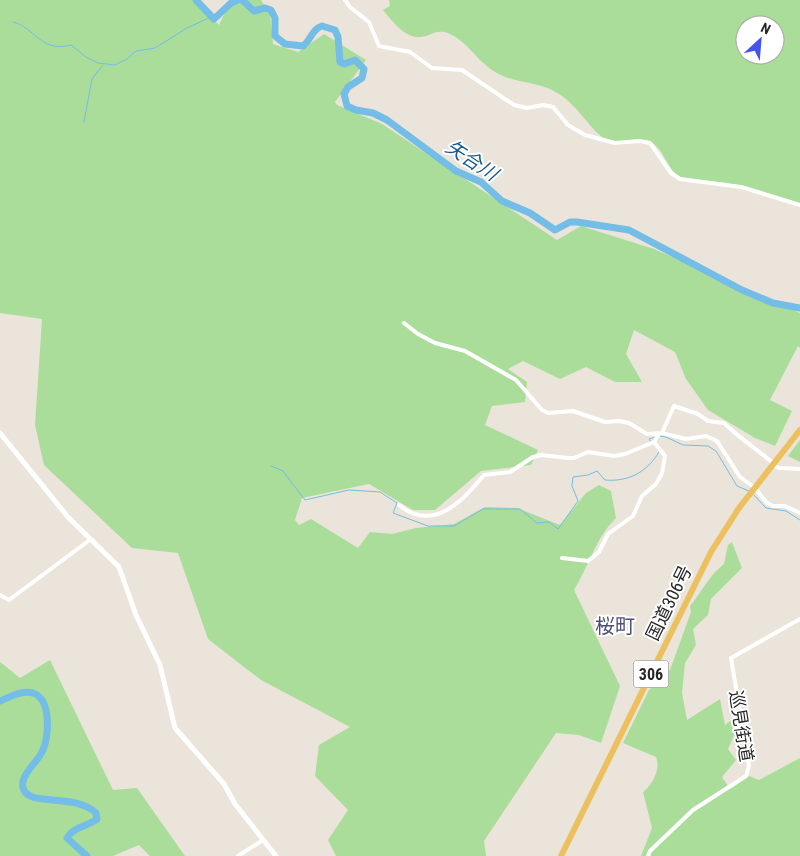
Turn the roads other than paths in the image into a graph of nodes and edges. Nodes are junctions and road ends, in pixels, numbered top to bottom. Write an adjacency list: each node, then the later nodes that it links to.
1 (345, 0): 2 (street)
2 (800, 205)
3 (404, 322): 6 (street)
4 (800, 430): 7 (highway, 国道306号 / 306)
5 (0, 433): 12 (main road)
6 (656, 438): 7 (street); 9 (street); 10 (street); 13 (street)
7 (773, 464): 8 (street); 9 (highway, 国道306号 / 306)
8 (800, 469)
9 (752, 491): 11 (street); 19 (highway, 国道306号 / 306)
10 (399, 505)
11 (800, 513)
12 (91, 539): 14 (street); 16 (main road)
13 (562, 558)
14 (0, 595)
15 (800, 619): 20 (street, 巡見街道)
16 (263, 840): 17 (street); 18 (main road)
17 (238, 856)
18 (276, 856)
19 (561, 856)
20 (648, 856)

